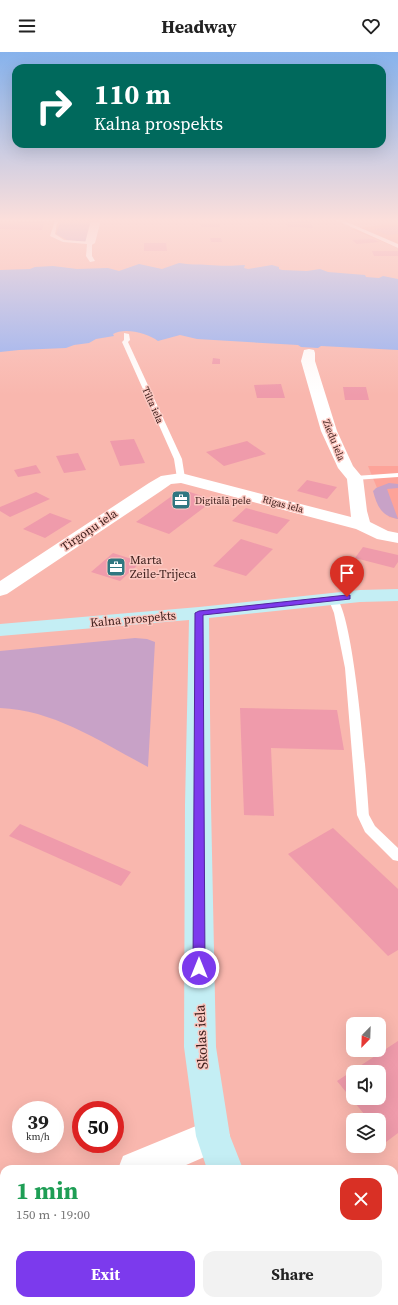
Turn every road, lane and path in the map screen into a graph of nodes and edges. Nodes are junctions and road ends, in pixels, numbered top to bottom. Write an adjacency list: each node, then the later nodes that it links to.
1 (126, 334): 4 (lane, Tilta iela)
2 (309, 353): 5 (street, Ziedu iela)
3 (398, 475): 5 (lane)
4 (181, 478): 6 (street, Rīgas iela); 10 (street, Tirgoņu iela)
5 (355, 478): 6 (street, Ziedu iela)
6 (362, 525): 7 (street); 8 (street)
7 (398, 527)
8 (398, 538)
9 (398, 581): 12 (main road)
10 (0, 590)
11 (398, 595): 12 (main road)
12 (360, 596): 13 (main road, Kalna prospekts)
13 (333, 598): 14 (main road, Kalna prospekts); 16 (lane)
14 (199, 613): 15 (main road, Kalna prospekts); 17 (main road, Skolas iela)
15 (0, 630)
16 (398, 856)
17 (213, 1136): 18 (street); 19 (main road, Skolas iela)
18 (145, 1165)
19 (224, 1165)

